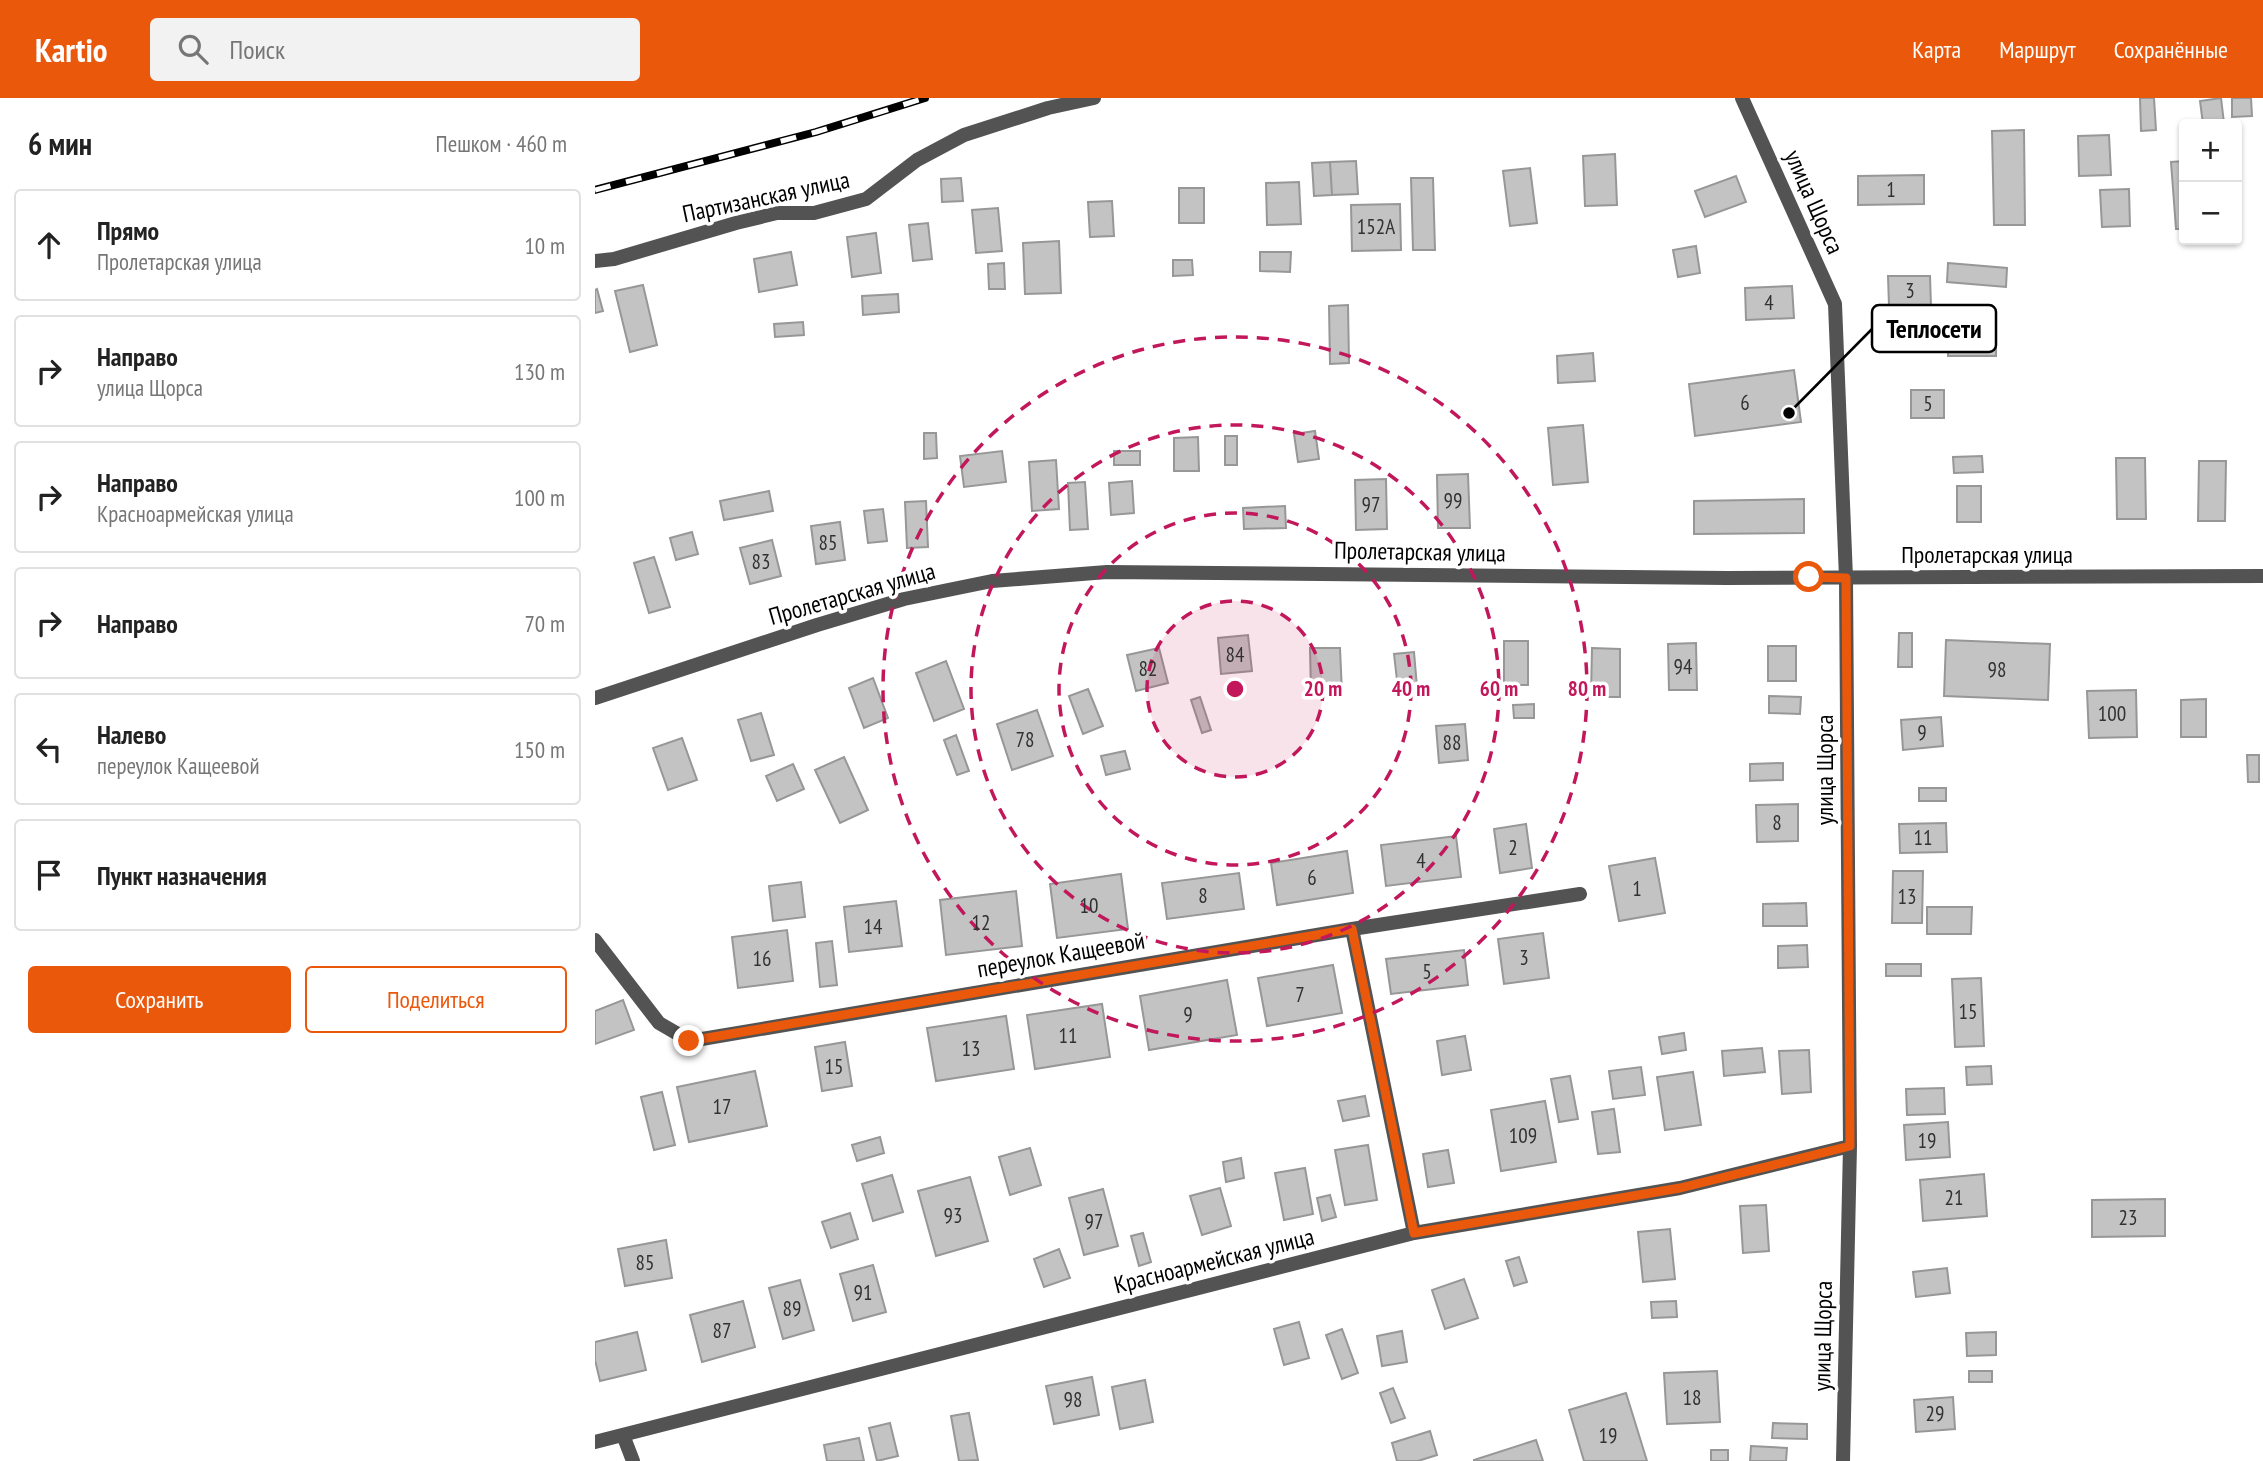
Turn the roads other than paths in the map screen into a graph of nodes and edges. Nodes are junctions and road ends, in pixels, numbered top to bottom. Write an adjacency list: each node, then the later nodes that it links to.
1 (1094, 98): 3 (street, Партизанская улица)
2 (1742, 98): 5 (street, улица Щорса)
3 (595, 261)
4 (2263, 576): 5 (street, Пролетарская улица)
5 (1846, 578): 6 (street, Пролетарская улица); 10 (street, улица Щорса)
6 (595, 698)
7 (1580, 894): 8 (street, переулок Кащеевой)
8 (1352, 929): 9 (street, переулок Кащеевой); 11 (street)
9 (595, 940)
10 (1850, 1146): 11 (street, Красноармейская улица); 15 (street, улица Щорса)
11 (1414, 1233): 12 (street, Красноармейская улица)
12 (623, 1435): 13 (street, Красноармейская улица); 14 (street)
13 (595, 1442)
14 (633, 1461)
15 (1843, 1461)

